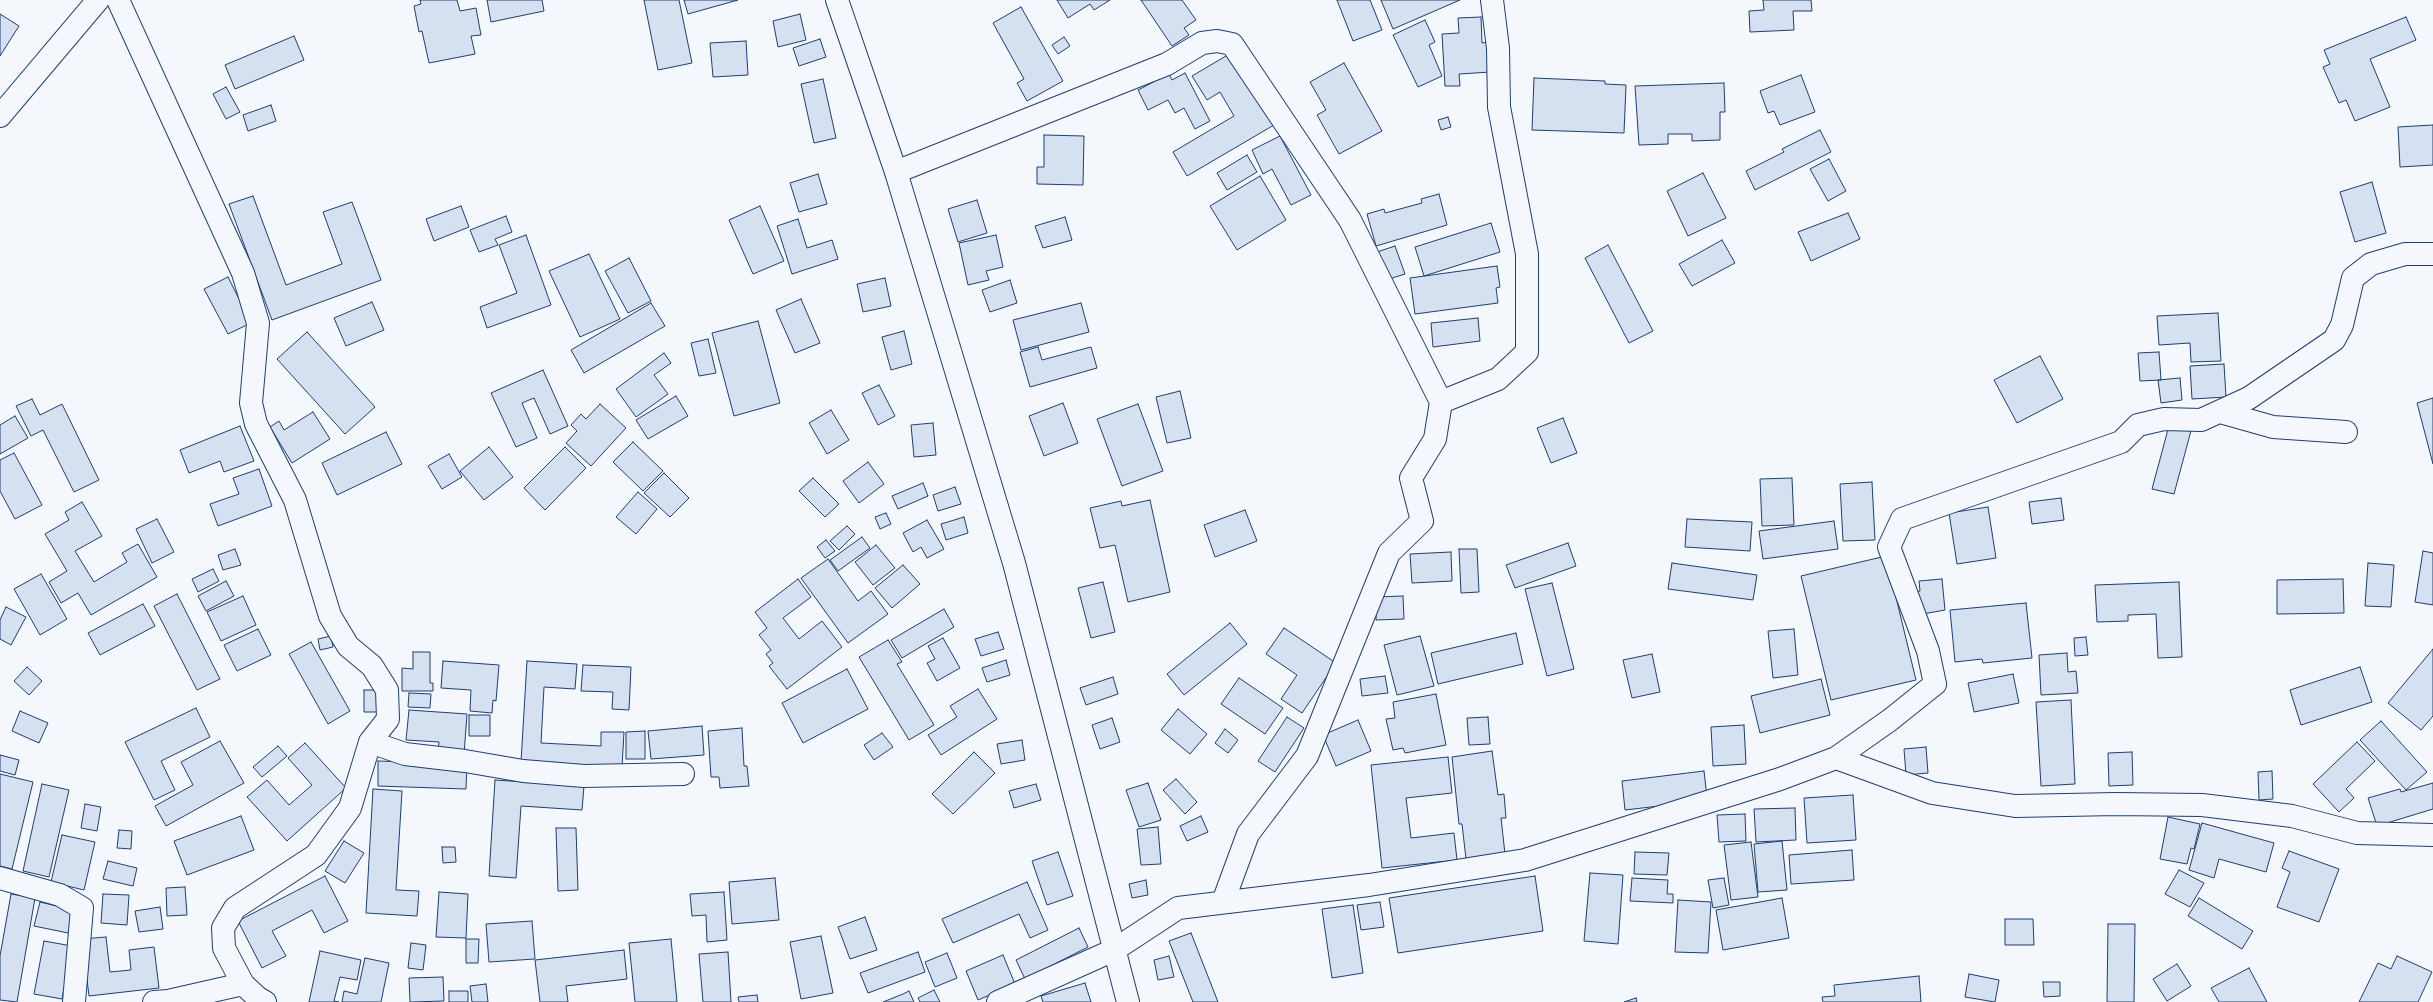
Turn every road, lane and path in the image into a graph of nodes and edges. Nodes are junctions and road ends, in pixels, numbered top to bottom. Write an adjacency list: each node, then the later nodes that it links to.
1 (98, 0): 5 (main road)
2 (118, 0): 11 (main road)
3 (837, 0): 6 (main road)
4 (1492, 0): 8 (main road)
5 (0, 116)
6 (896, 172): 8 (main road); 17 (main road)
7 (2433, 254): 9 (main road)
8 (1441, 402): 16 (main road)
9 (2220, 412): 10 (main road); 12 (main road)
10 (2346, 432)
11 (370, 742): 13 (main road); 18 (main road)
12 (1836, 758): 14 (main road); 16 (main road)
13 (683, 774)
14 (2433, 835)
15 (0, 878): 19 (main road)
16 (1223, 902): 17 (main road)
17 (1114, 950): 22 (main road); 23 (main road)
18 (244, 984): 20 (main road); 21 (main road)
19 (74, 1002)
20 (154, 1002)
21 (266, 1002)
22 (998, 1002)
23 (1128, 1002)

